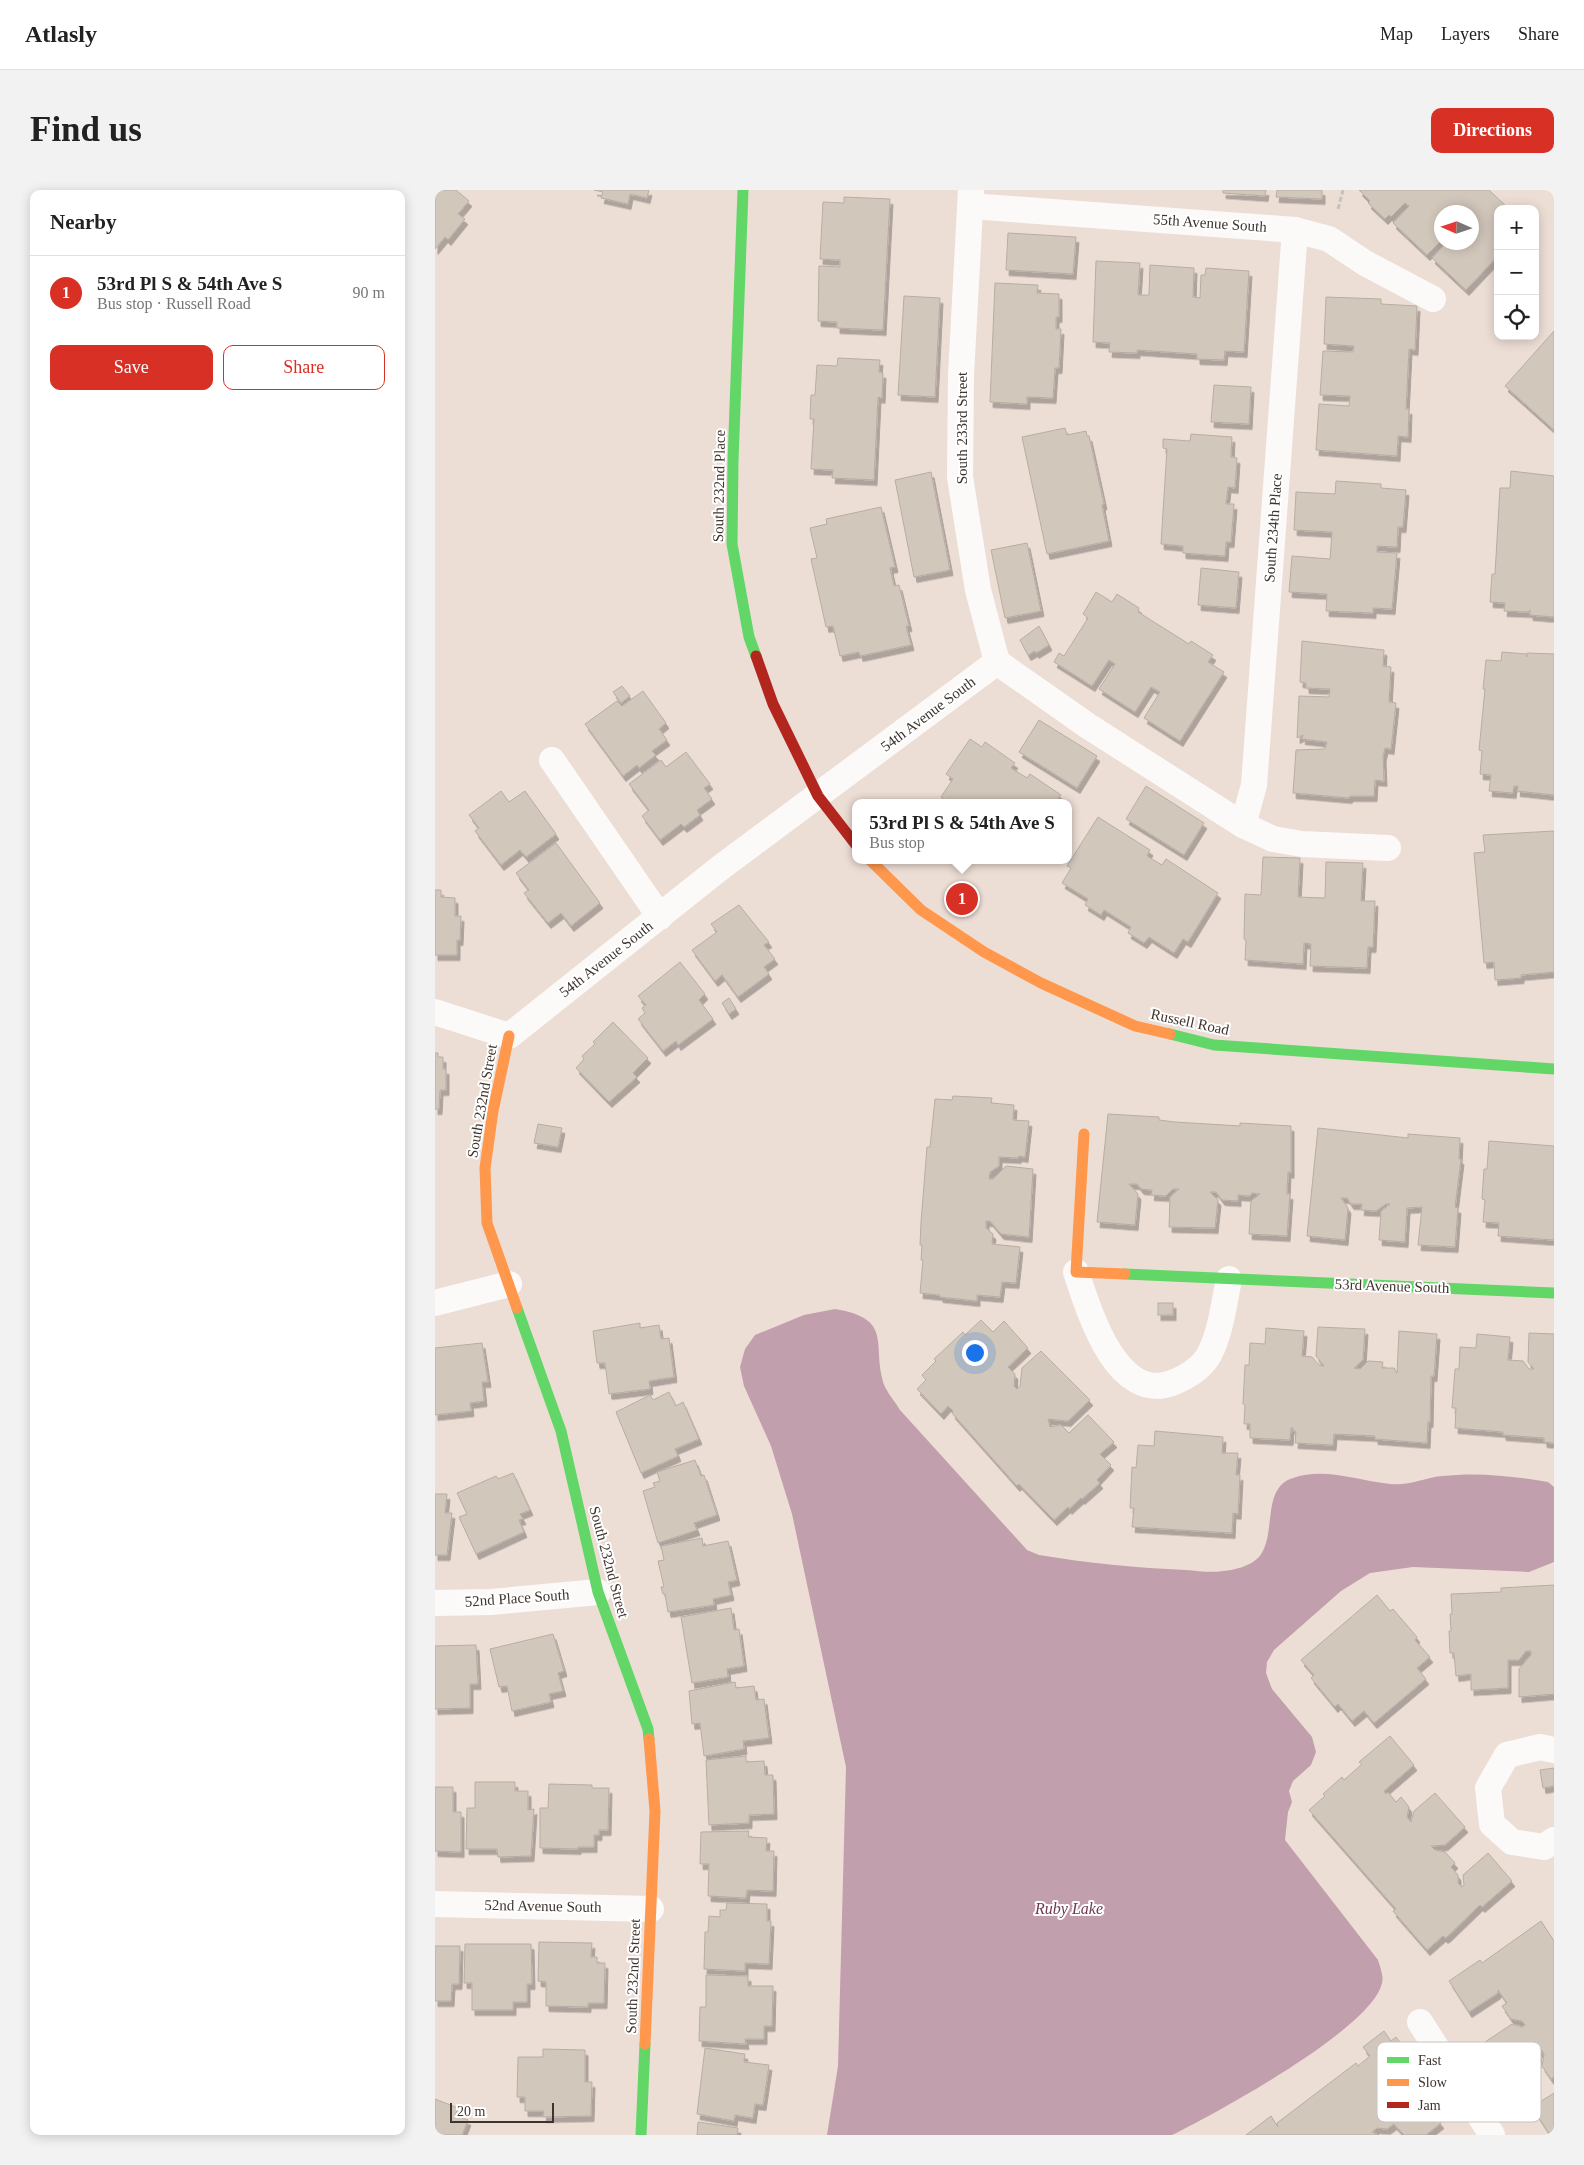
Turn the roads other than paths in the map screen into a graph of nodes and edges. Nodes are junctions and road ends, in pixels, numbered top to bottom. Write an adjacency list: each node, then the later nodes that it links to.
1 (743, 190): 7 (street, South 232nd Place)
2 (970, 198): 3 (street, 55th Avenue South); 5 (street, South 233rd Street)
3 (1295, 230): 4 (street, 55th Avenue South); 8 (street, South 234th Place)
4 (1433, 299)
5 (997, 662): 7 (street, 54th Avenue South); 8 (street)
6 (552, 760): 12 (street)
7 (818, 796): 9 (street); 12 (street, 54th Avenue South)
8 (1243, 825): 10 (street)
9 (852, 840)
10 (1388, 848)
11 (874, 864): 15 (street, Russell Road)
12 (660, 917): 14 (street, 54th Avenue South)
13 (435, 1012): 14 (street)
14 (509, 1036): 19 (street, South 232nd Street)
15 (1554, 1069)
16 (1084, 1134): 17 (street)
17 (1076, 1272): 18 (street, 53rd Avenue South); 18 (street)
18 (1229, 1279): 20 (street, 53rd Avenue South)
19 (509, 1284): 21 (street); 22 (street, South 232nd Street)
20 (1554, 1293)
21 (435, 1302)
22 (598, 1592): 23 (street, 52nd Place South); 27 (street, South 232nd Street)
23 (435, 1603)
24 (1554, 1750): 25 (street)
25 (1554, 1840)
26 (435, 1904): 27 (street, 52nd Avenue South)
27 (651, 1909): 31 (street, South 232nd Street)
28 (1420, 2022): 29 (street)
29 (1433, 2042)
30 (1484, 2122): 32 (street)
31 (641, 2135)
32 (1492, 2135)

